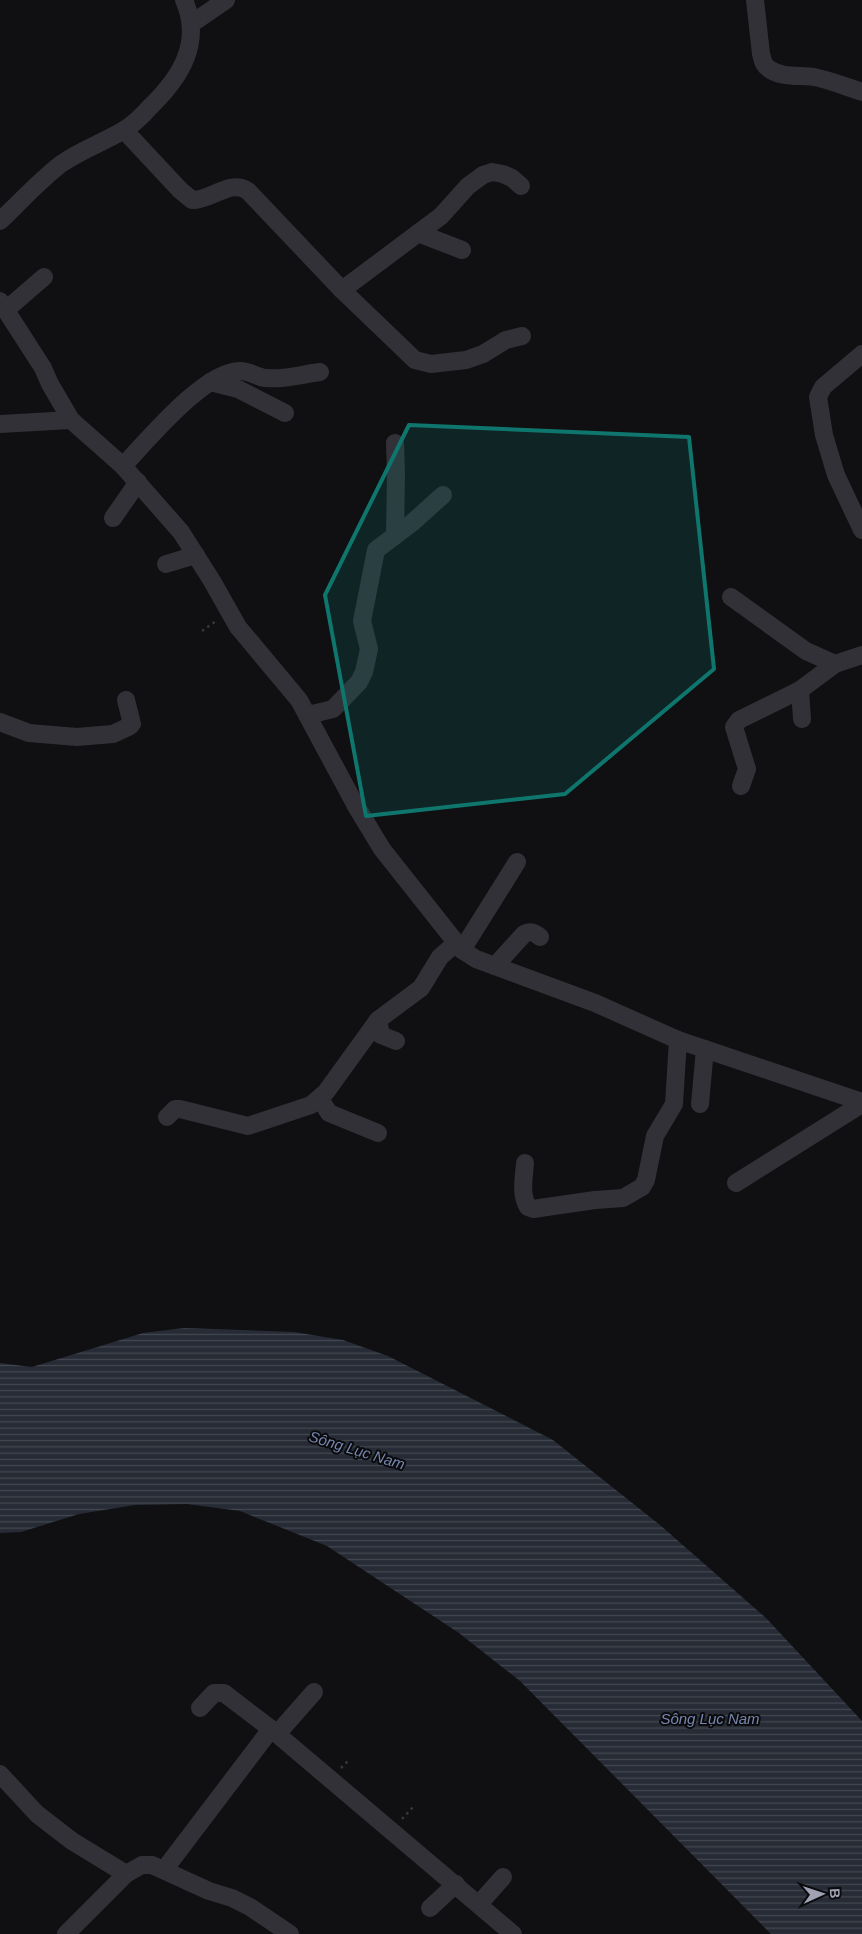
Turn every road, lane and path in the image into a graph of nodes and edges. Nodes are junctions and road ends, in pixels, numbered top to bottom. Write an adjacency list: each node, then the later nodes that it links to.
1 (184, 0): 4 (street)
2 (226, 0): 4 (street)
3 (755, 0): 5 (street)
4 (191, 24): 6 (street)
5 (862, 92)
6 (124, 130): 8 (street); 12 (street)
7 (521, 186): 9 (street)
8 (0, 221)
9 (418, 233): 10 (street); 12 (street)
10 (462, 250)
11 (44, 277): 13 (street)
12 (342, 290): 14 (street)
13 (3, 305): 19 (street)
14 (522, 336)
15 (862, 354): 26 (street)
16 (320, 372): 17 (street)
17 (210, 382): 18 (street); 22 (street)
18 (285, 413)
19 (71, 420): 20 (street); 22 (street)
20 (0, 424)
21 (395, 443): 27 (street)
22 (124, 466): 23 (street)
23 (138, 482): 25 (street); 28 (street)
24 (443, 495): 27 (street)
25 (113, 518)
26 (862, 530)
27 (395, 536): 35 (street)
28 (196, 555): 29 (street); 35 (street)
29 (166, 564)
30 (731, 597): 32 (street)
31 (862, 655): 32 (street)
32 (835, 664): 33 (street)
33 (800, 690): 36 (street); 38 (street)
34 (126, 700): 37 (street)
35 (308, 715): 41 (street)
36 (802, 718)
37 (0, 722)
38 (741, 786)
39 (517, 862): 41 (street)
40 (540, 937): 42 (street)
41 (459, 947): 42 (street); 43 (street)
42 (495, 966): 45 (street)
43 (378, 1020): 44 (street); 47 (street)
44 (396, 1040)
45 (678, 1040): 46 (street); 52 (street)
46 (705, 1050): 48 (street); 49 (street)
47 (320, 1099): 50 (street); 51 (street)
48 (862, 1103): 53 (street)
49 (700, 1104)
50 (167, 1117)
51 (378, 1133)
52 (525, 1163)
53 (736, 1183)
54 (314, 1692): 56 (street)
55 (200, 1708): 56 (street)
56 (274, 1731): 59 (street); 60 (street)
57 (0, 1774): 61 (street)
58 (414, 1806): 59 (path)
59 (392, 1830): 63 (street)
60 (164, 1870): 61 (street); 67 (street)
61 (126, 1874): 66 (street)
62 (503, 1877): 64 (street)
63 (456, 1884): 64 (street); 65 (street)
64 (479, 1904): 68 (street)
65 (430, 1908)
66 (66, 1934)
67 (290, 1934)
68 (513, 1934)

